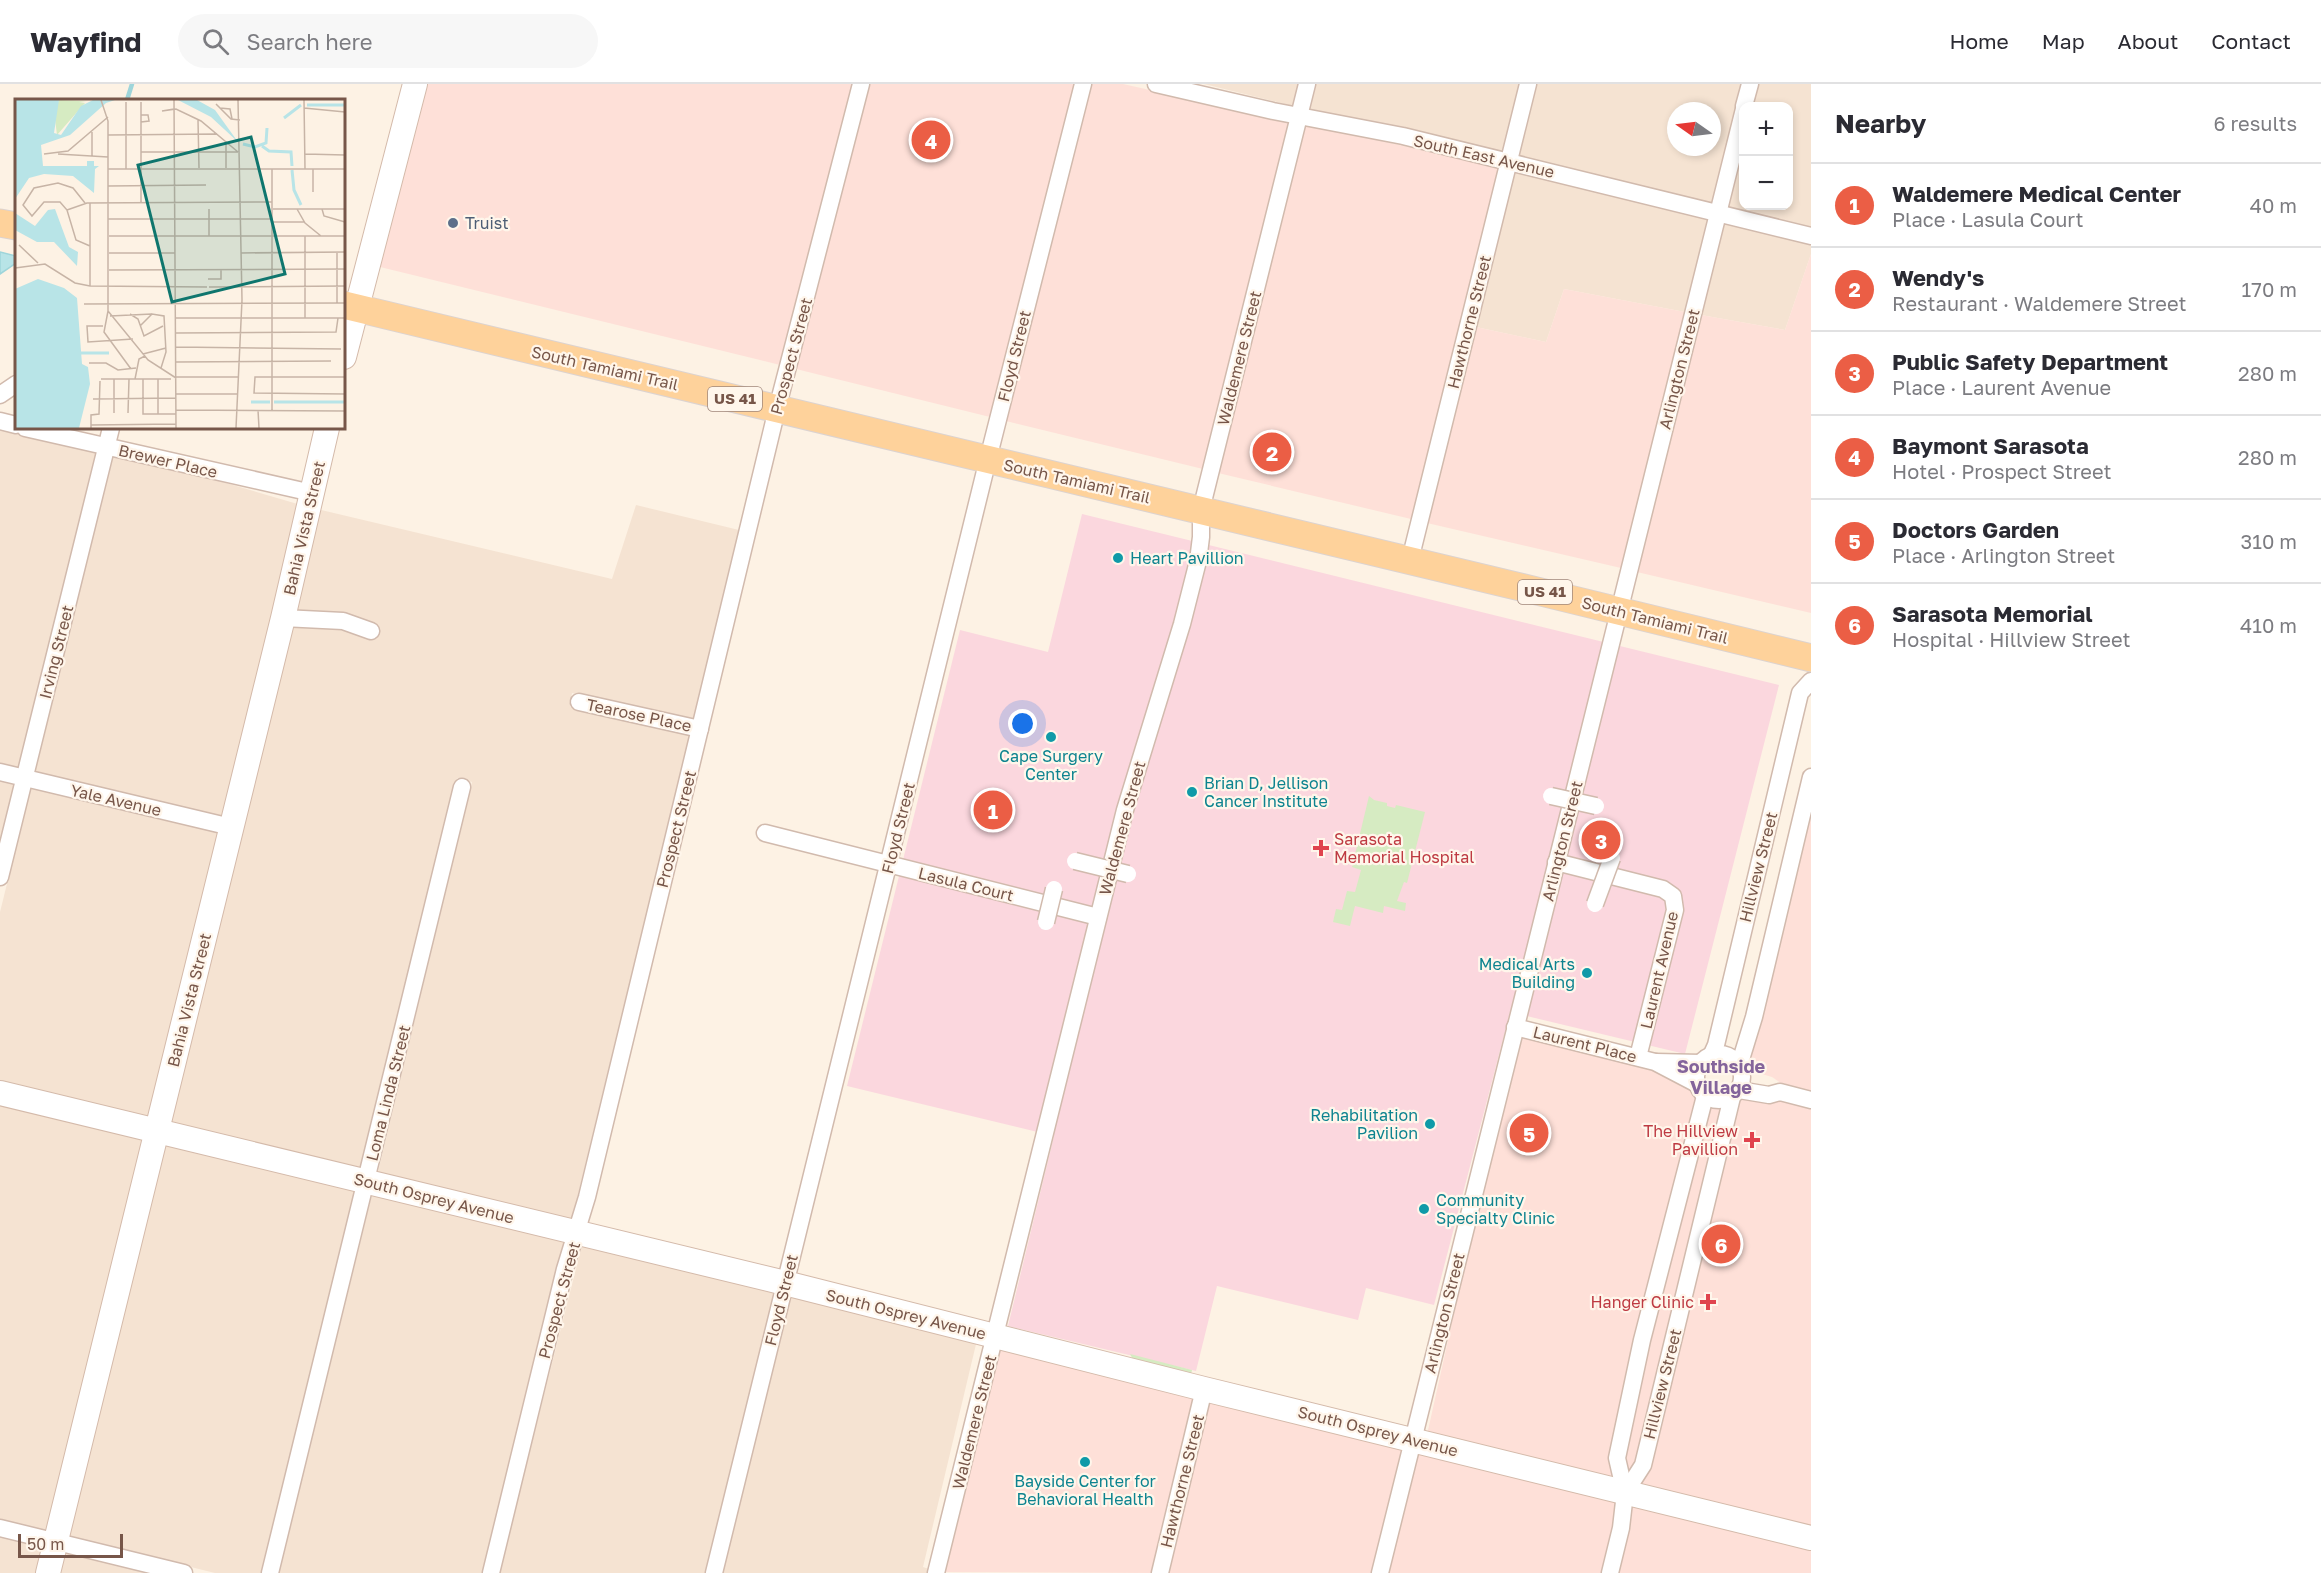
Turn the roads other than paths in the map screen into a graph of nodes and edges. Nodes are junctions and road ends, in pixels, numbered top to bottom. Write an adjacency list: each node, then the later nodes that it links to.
1 (415, 84): 16 (street)
2 (861, 84): 20 (street, Prospect Street)
3 (1083, 84): 27 (street, Floyd Street)
4 (1156, 84): 9 (street, South East Avenue)
5 (1307, 84): 9 (street, Waldemere Street)
6 (1528, 84): 11 (street, Hawthorne Street)
7 (1750, 84): 8 (street, Arlington Street)
8 (1746, 102)
9 (1299, 116): 11 (street, South East Avenue); 29 (street, Waldemere Street)
10 (1739, 128): 12 (street, Arlington Street)
11 (1509, 161): 12 (street, South East Avenue); 30 (street, Hawthorne Street)
12 (1718, 212): 15 (street, South East Avenue); 31 (street, Arlington Street)
13 (0, 223): 14 (main road)
14 (15, 226)
15 (1811, 236)
16 (349, 307): 17 (street); 20 (main road, South Tamiami Trail / US 41)
17 (345, 347)
18 (15, 385): 19 (street)
19 (0, 395)
20 (777, 409): 27 (main road, South Tamiami Trail / US 41); 37 (street, Prospect Street)
21 (0, 422): 22 (street)
22 (15, 425)
23 (29, 429): 26 (street, Brewer Place)
24 (111, 429): 26 (street, Irving Street)
25 (327, 429): 28 (street, Bahia Vista Street)
26 (106, 447): 28 (street, Brewer Place); 40 (street, Irving Street)
27 (988, 459): 29 (main road, South Tamiami Trail / US 41); 49 (street, Floyd Street)
28 (312, 493): 32 (street, Bahia Vista Street)
29 (1201, 510): 30 (main road, South Tamiami Trail / US 41); 54 (street, Waldemere Street)
30 (1410, 560): 31 (main road, South Tamiami Trail / US 41)
31 (1619, 610): 34 (main road, South Tamiami Trail / US 41); 48 (street, Arlington Street)
32 (283, 618): 33 (street); 44 (street, Bahia Vista Street)
33 (371, 631)
34 (1811, 658)
35 (1811, 681): 58 (street, Hillview Street)
36 (579, 702): 37 (street, Tearose Place)
37 (700, 729): 68 (street, Prospect Street)
38 (0, 772): 40 (street, Yale Avenue)
39 (1811, 777): 60 (street, Hillview Street)
40 (25, 778): 44 (street, Yale Avenue); 51 (street, Irving Street)
41 (462, 787): 67 (street, Loma Linda Street)
42 (1551, 796): 43 (street, bridge)
43 (1596, 806)
44 (231, 827): 66 (street, Bahia Vista Street)
45 (765, 833): 49 (street, Lasula Court)
46 (1612, 858): 53 (street, bridge)
47 (1075, 861): 50 (street, bridge)
48 (1556, 862): 56 (street, Arlington Street); 57 (street, Laurent Avenue)
49 (890, 865): 54 (street, Lasula Court); 69 (street, Floyd Street)
50 (1128, 874)
51 (0, 877)
52 (1054, 889): 55 (street, bridge)
53 (1596, 904)
54 (1098, 917): 70 (street, Waldemere Street)
55 (1046, 922)
56 (1515, 1027): 57 (street, Laurent Place); 72 (street, Arlington Street)
57 (1638, 1057): 59 (street, Laurent Place)
58 (1706, 1059): 59 (street, Laurent Place); 60 (street, Laurent Place); 61 (street)
59 (1655, 1062): 61 (street, Laurent Place)
60 (1741, 1069): 62 (street, Laurent Place); 64 (street)
61 (1701, 1090): 64 (street, Laurent Place); 73 (street, Hillview Street)
62 (1780, 1092): 64 (street, Laurent Place); 65 (street, Laurent Place)
63 (0, 1093): 66 (street, South Osprey Avenue)
64 (1735, 1093): 73 (street, Hillview Street)
65 (1811, 1100)
66 (157, 1130): 67 (street, South Osprey Avenue); 76 (street, Bahia Vista Street)
67 (367, 1181): 68 (street, South Osprey Avenue); 79 (street, Loma Linda Street)
68 (577, 1232): 69 (street, South Osprey Avenue); 80 (street, Prospect Street)
69 (785, 1283): 70 (street, South Osprey Avenue); 81 (street, Floyd Street)
70 (995, 1337): 71 (street, South Osprey Avenue); 82 (street, Waldemere Street)
71 (1204, 1389): 72 (street, South Osprey Avenue); 83 (street, Hawthorne Street)
72 (1413, 1440): 73 (street, South Osprey Avenue); 84 (street, Arlington Street)
73 (1626, 1492): 75 (street, South Osprey Avenue); 85 (street, Hillview Street)
74 (0, 1528): 76 (street)
75 (1811, 1539)
76 (56, 1541): 77 (street, Bahia Vista Street); 78 (street)
77 (48, 1573)
78 (184, 1573)
79 (270, 1573)
80 (490, 1573)
81 (714, 1573)
82 (936, 1573)
83 (1160, 1573)
84 (1380, 1573)
85 (1610, 1573)

